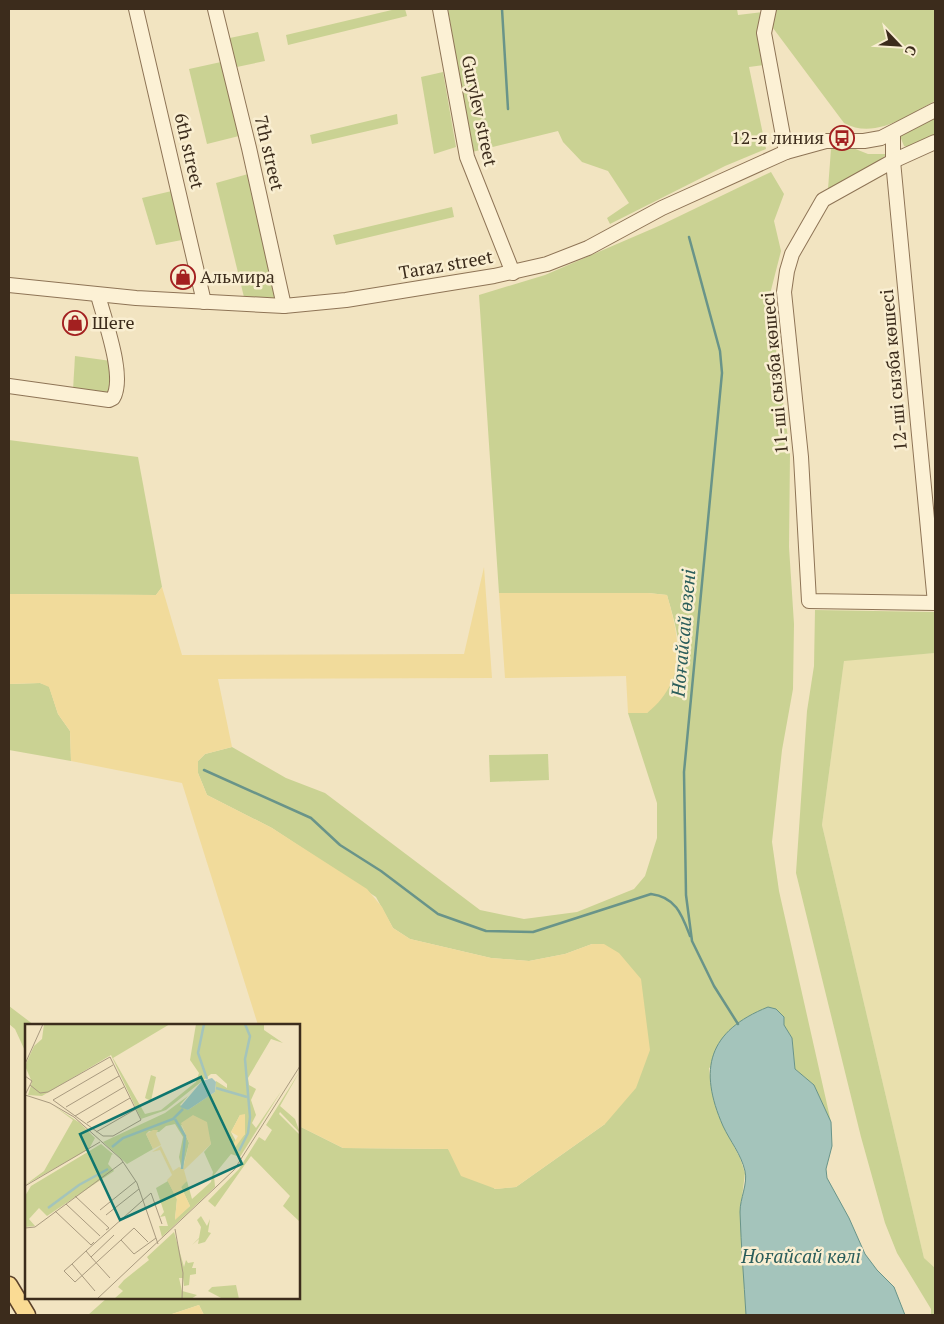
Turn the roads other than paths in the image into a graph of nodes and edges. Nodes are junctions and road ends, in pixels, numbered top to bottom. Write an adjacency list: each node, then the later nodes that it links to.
1 (136, 9): 13 (street, 6th street)
2 (215, 9): 14 (street, 7th street)
3 (440, 9): 10 (street, Gurylev street)
4 (770, 9): 8 (street)
5 (935, 110): 6 (street, Taraz street)
6 (893, 132): 8 (street, Taraz street); 9 (street, 12-ші сызба көшесі)
7 (935, 142): 9 (street, 11-ші сызба көшесі)
8 (786, 152): 10 (street, Taraz street)
9 (893, 161): 16 (street, 12-ші сызба көшесі); 16 (street, 11-ші сызба көшесі)
10 (513, 272): 14 (street, Taraz street)
11 (9, 285): 12 (street, Taraz street)
12 (98, 295): 13 (street, Taraz street); 15 (street)
13 (204, 302): 14 (street, Taraz street)
14 (284, 306)
15 (9, 386)
16 (935, 603)
17 (9, 1285): 18 (main road)
18 (27, 1315)

